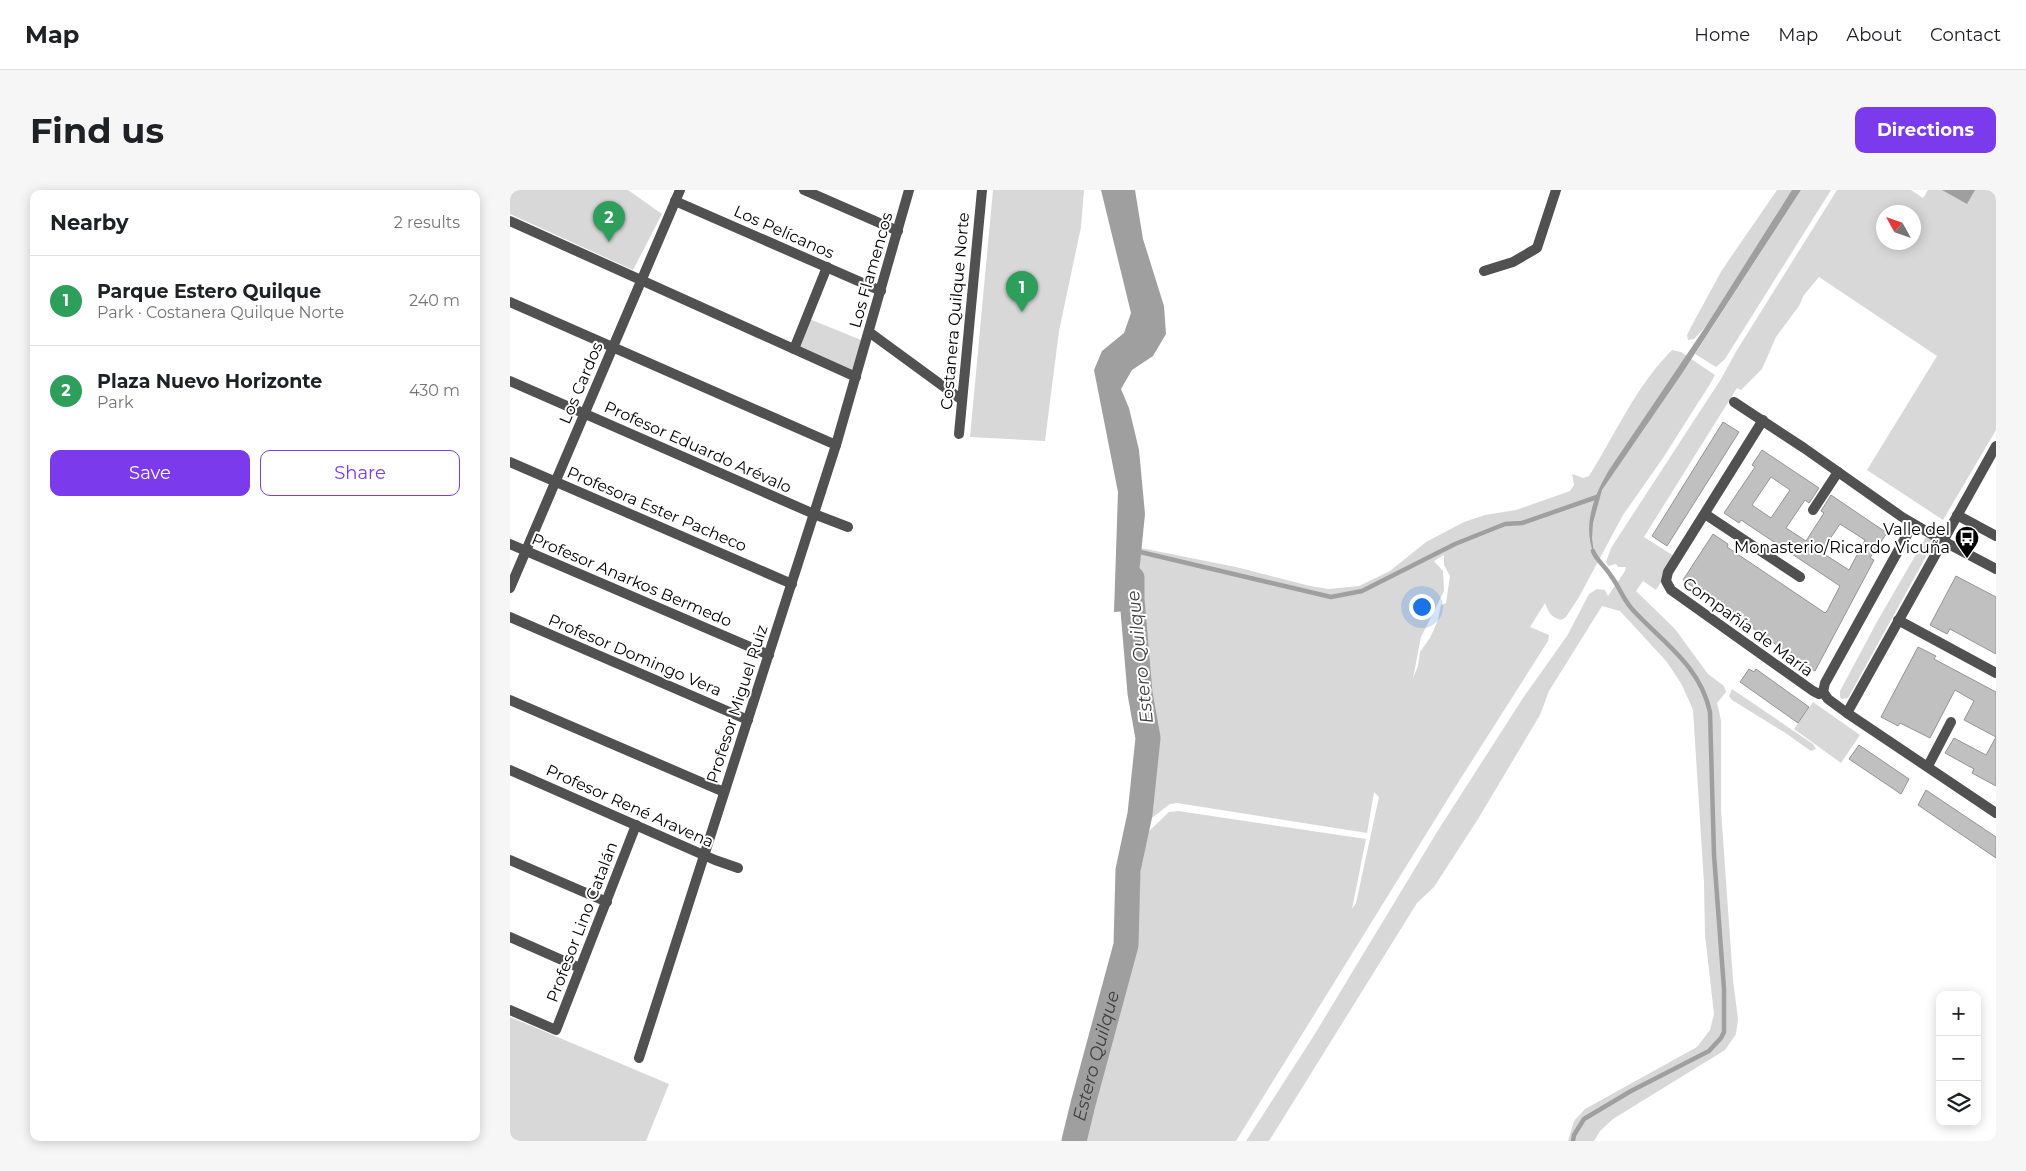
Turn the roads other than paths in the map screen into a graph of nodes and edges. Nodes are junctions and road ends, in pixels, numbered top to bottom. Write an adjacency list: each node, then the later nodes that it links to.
1 (680, 190): 6 (street, Los Cardos)
2 (804, 190): 8 (street)
3 (909, 190): 8 (street, Los Flamencos)
4 (982, 190): 20 (street, Costanera Quilque Norte)
5 (1556, 190): 10 (street)
6 (675, 201): 9 (street, Los Pelícanos); 11 (street, Los Cardos)
7 (510, 221): 11 (street)
8 (898, 231): 12 (street, Los Flamencos)
9 (827, 267): 12 (street, Los Pelícanos); 16 (street)
10 (1484, 271)
11 (641, 281): 15 (street, Los Cardos); 16 (street)
12 (881, 291): 14 (street, Los Flamencos)
13 (510, 302): 15 (street)
14 (869, 332): 17 (street, Los Flamencos); 20 (street)
15 (613, 347): 22 (street, Los Cardos); 25 (street)
16 (794, 349): 18 (street)
17 (861, 358): 18 (street, Profesor Miguel Ruiz)
18 (856, 377): 25 (street, Profesor Miguel Ruiz)
19 (510, 381): 22 (street, Profesor Eduardo Arévalo)
20 (962, 400): 24 (street, Costanera Quilque Norte)
21 (1734, 402): 23 (street)
22 (584, 414): 29 (street, Los Cardos); 31 (street, Profesor Eduardo Arévalo)
23 (1762, 420): 28 (street); 32 (street, Compañía de María)
24 (958, 434)
25 (836, 445): 31 (street, Profesor Miguel Ruiz)
26 (1996, 446): 33 (street)
27 (510, 462): 29 (street, Profesora Ester Pacheco)
28 (1838, 472): 30 (street); 34 (street)
29 (556, 482): 39 (street, Los Cardos); 42 (street, Profesora Ester Pacheco)
30 (1813, 510)
31 (814, 514): 35 (street, Profesor Eduardo Arévalo); 42 (street, Profesor Miguel Ruiz)
32 (1705, 514): 41 (street); 48 (street, Compañía de María)
33 (1957, 515): 36 (street); 37 (street)
34 (1913, 524): 37 (street); 48 (street)
35 (848, 527)
36 (1996, 536)
37 (1943, 541): 40 (street); 45 (street)
38 (510, 544): 39 (street, Profesor Anarkos Bermedo)
39 (526, 551): 43 (street, Los Cardos); 46 (street, Profesor Anarkos Bermedo)
40 (1996, 569)
41 (1800, 577)
42 (792, 584): 46 (street, Profesor Miguel Ruiz)
43 (510, 588)
44 (510, 617): 51 (street, Profesor Domingo Vera)
45 (1898, 620): 47 (street); 50 (street)
46 (769, 655): 51 (street, Profesor Miguel Ruiz)
47 (1996, 673)
48 (1823, 692): 50 (street, Compañía de María)
49 (510, 700): 55 (street)
50 (1847, 713): 53 (street, Compañía de María)
51 (748, 720): 55 (street, Profesor Miguel Ruiz)
52 (1951, 722): 53 (street)
53 (1928, 766): 56 (street, Compañía de María)
54 (510, 770): 57 (street, Profesor René Aravena)
55 (724, 792): 58 (street, Profesor Miguel Ruiz)
56 (1995, 809)
57 (636, 825): 58 (street, Profesor René Aravena); 61 (street, Profesor Lino Catalán)
58 (704, 856): 60 (street, Profesor René Aravena); 65 (street, Profesor Miguel Ruiz)
59 (510, 860): 61 (street)
60 (738, 868)
61 (607, 902): 63 (street, Profesor Lino Catalán)
62 (510, 937): 63 (street)
63 (580, 968): 64 (street, Profesor Lino Catalán)
64 (510, 1010)
65 (639, 1058)

